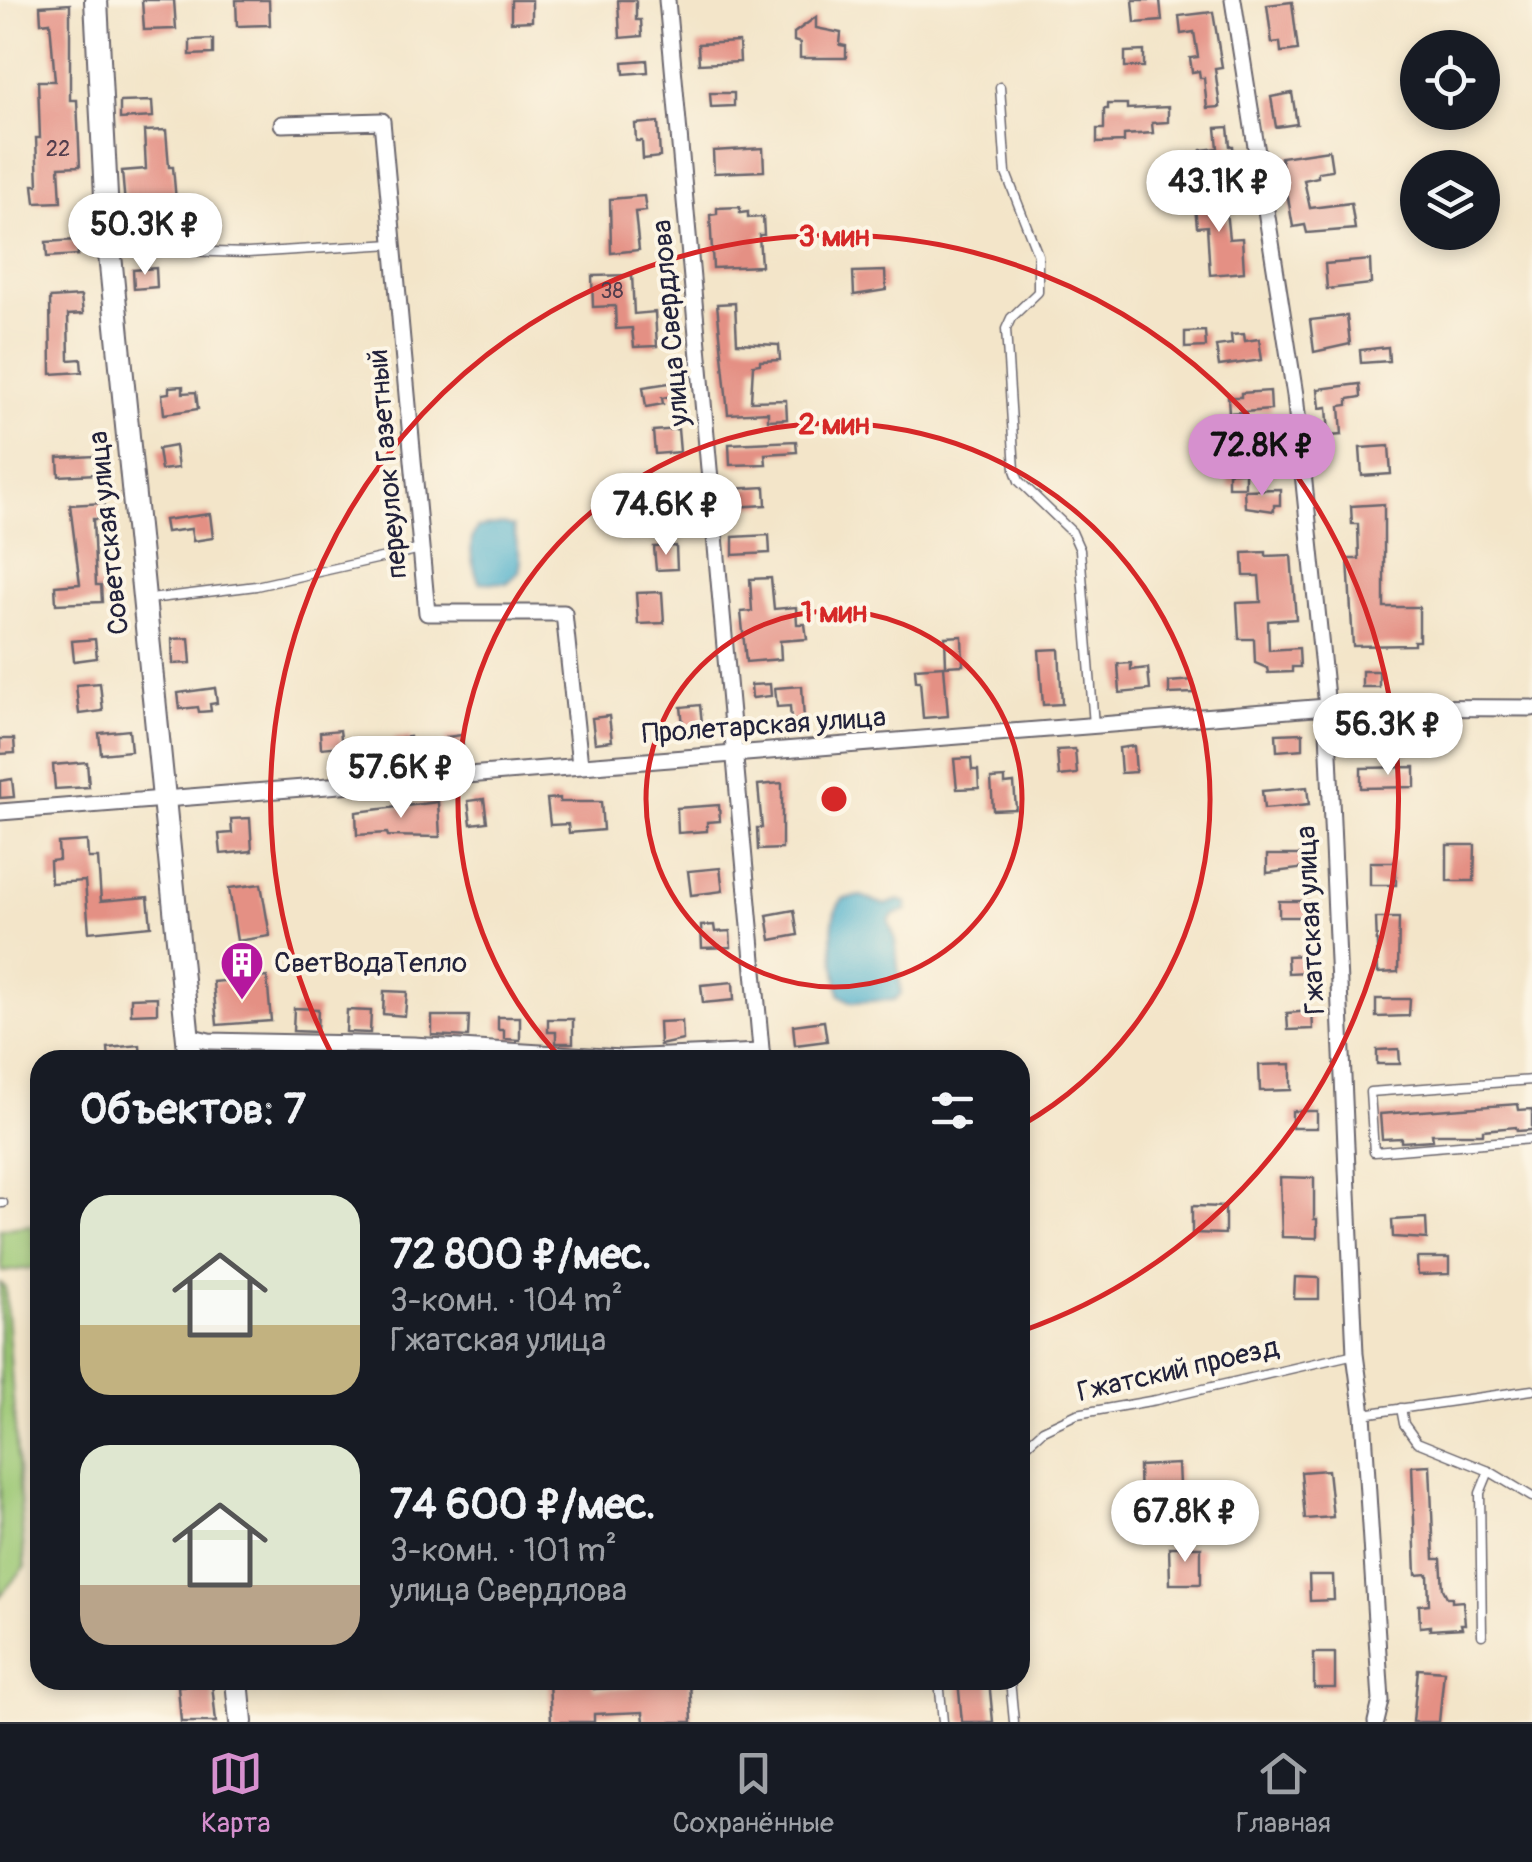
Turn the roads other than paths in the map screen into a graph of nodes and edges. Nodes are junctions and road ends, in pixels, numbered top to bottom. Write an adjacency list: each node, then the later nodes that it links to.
1 (96, 0): 7 (main road, Советская улица)
2 (667, 0): 13 (street, улица Свердлова)
3 (1233, 0): 10 (street, Гжатская улица)
4 (1000, 87): 12 (lane)
5 (282, 124): 6 (street, переулок Газетный)
6 (393, 244): 7 (lane); 8 (street, переулок Газетный)
7 (110, 249): 9 (main road, Советская улица)
8 (421, 549): 9 (lane); 14 (street, переулок Газетный)
9 (146, 599): 15 (main road, Советская улица)
10 (1327, 707): 11 (street, Пролетарская улица); 12 (street, Пролетарская улица); 23 (street, Гжатская улица)
11 (1532, 708)
12 (1094, 725): 13 (street, Пролетарская улица)
13 (735, 753): 14 (street, Пролетарская улица); 20 (street, улица Свердлова)
14 (580, 765): 15 (street, Пролетарская улица)
15 (166, 798): 16 (street, Пролетарская улица); 17 (main road, Советская улица)
16 (0, 812)
17 (188, 1036): 18 (main road, Советская улица); 19 (street)
18 (189, 1050)
19 (389, 1050)
20 (761, 1050)
21 (1532, 1080): 22 (lane)
22 (1532, 1139)
23 (1355, 1354): 26 (street, Гжатская улица); 27 (lane, Гжатский проезд)
24 (1532, 1390): 25 (lane)
25 (1401, 1408): 26 (lane); 28 (lane)
26 (1363, 1414): 37 (street, Гжатская улица)
27 (1030, 1443)
28 (1489, 1472): 29 (lane); 30 (lane)
29 (1532, 1497)
30 (1482, 1636)
31 (238, 1690): 34 (main road)
32 (939, 1690): 35 (lane)
33 (1011, 1690): 36 (lane)
34 (241, 1722)
35 (943, 1722)
36 (1014, 1722)
37 (1376, 1722)

